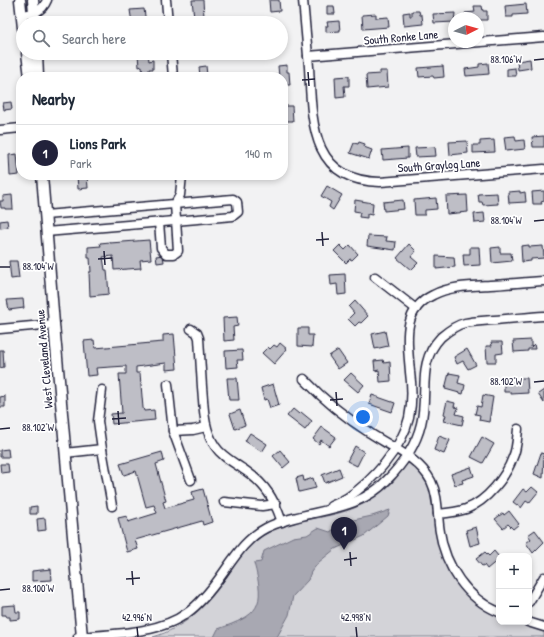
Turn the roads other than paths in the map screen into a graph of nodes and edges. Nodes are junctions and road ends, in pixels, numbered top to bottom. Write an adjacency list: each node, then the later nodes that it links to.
1 (20, 0): 6 (main road)
2 (33, 0): 7 (main road)
3 (47, 0): 8 (street)
4 (166, 0): 9 (street)
5 (303, 0): 11 (street, South Graylog Lane)
6 (21, 16)
7 (35, 16)
8 (36, 16)
9 (167, 16)
10 (544, 38): 11 (street, South Ronke Lane)
11 (308, 56): 20 (street, South Graylog Lane)
12 (28, 60): 15 (main road)
13 (37, 60): 16 (main road)
14 (172, 60): 17 (street)
15 (29, 72)
16 (38, 72)
17 (173, 72)
18 (16, 128): 19 (street)
19 (0, 130)
20 (544, 169)
21 (42, 180): 24 (main road, West Cleveland Avenue)
22 (182, 180): 23 (street)
23 (176, 204): 24 (street); 25 (street); 25 (street)
24 (45, 215): 27 (main road, West Cleveland Avenue)
25 (176, 221): 26 (street); 26 (street)
26 (158, 222): 27 (street)
27 (46, 232): 32 (main road, West Cleveland Avenue)
28 (375, 277): 30 (street)
29 (544, 281): 30 (street)
30 (416, 309): 42 (street)
31 (544, 316): 44 (street)
32 (54, 324): 34 (street); 43 (main road, West Cleveland Avenue)
33 (191, 328): 38 (street)
34 (0, 329)
35 (304, 379): 42 (street)
36 (168, 384): 40 (street)
37 (102, 390): 41 (street)
38 (206, 427): 40 (street); 47 (street)
39 (518, 429): 50 (street)
40 (173, 431): 45 (street)
41 (102, 449): 43 (street); 48 (street)
42 (394, 449): 44 (street); 49 (street)
43 (65, 452): 58 (main road, West Cleveland Avenue)
44 (406, 456): 49 (street); 50 (street)
45 (191, 480)
46 (224, 502): 47 (street)
47 (276, 504): 51 (street)
48 (112, 506)
49 (313, 514): 51 (street)
50 (438, 514): 54 (street)
51 (282, 522): 58 (street)
52 (544, 577): 53 (street)
53 (532, 597)
54 (496, 610)
55 (532, 623): 56 (street)
56 (544, 627)
57 (78, 637): 58 (street)
58 (82, 637)

